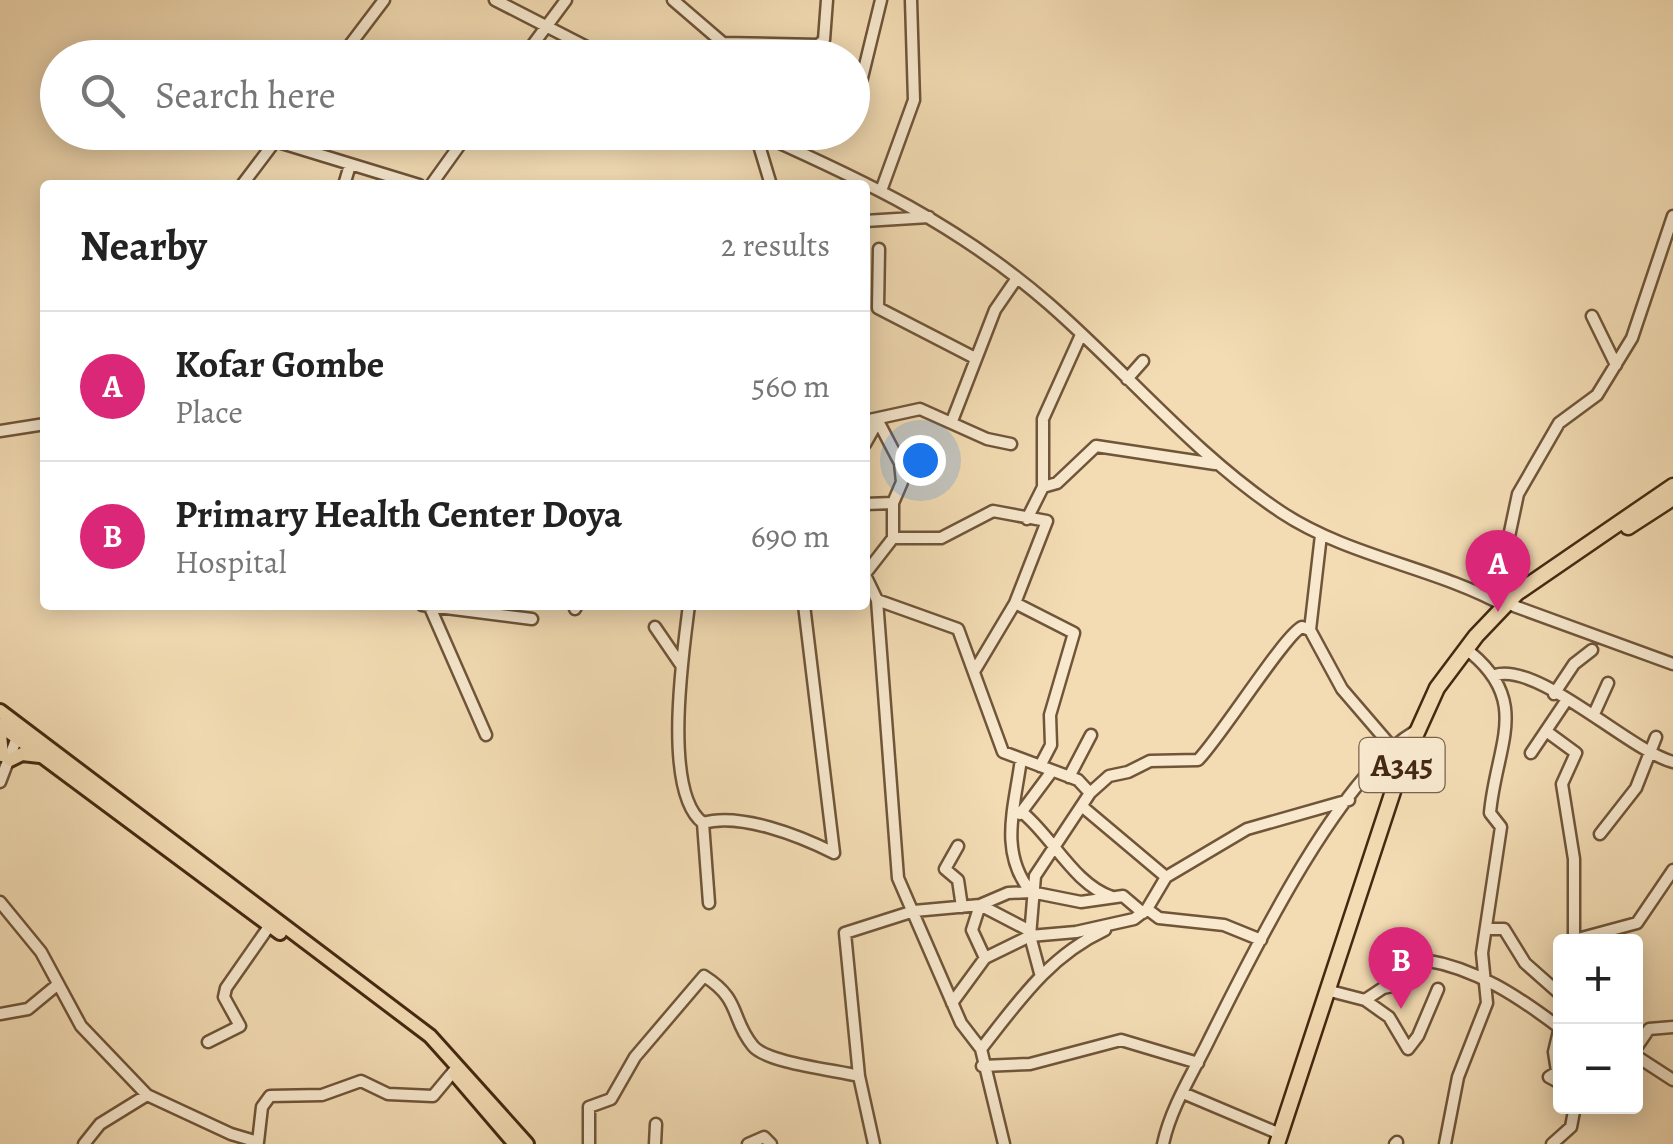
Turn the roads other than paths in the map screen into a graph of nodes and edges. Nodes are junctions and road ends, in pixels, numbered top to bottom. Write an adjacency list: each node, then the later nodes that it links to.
1 (384, 0): 9 (street)
2 (496, 0): 8 (street)
3 (566, 0): 8 (street)
4 (827, 0): 13 (street)
5 (881, 0): 14 (street)
6 (911, 0): 28 (street)
7 (680, 2): 12 (street)
8 (546, 26): 10 (street); 11 (street)
9 (354, 40)
10 (536, 40)
11 (573, 40)
12 (719, 40)
13 (824, 40)
14 (870, 45)
15 (269, 150): 21 (street)
16 (312, 150): 20 (street)
17 (456, 150): 24 (street)
18 (760, 150): 25 (street)
19 (794, 150): 26 (street)
20 (350, 165): 22 (street); 23 (street)
21 (246, 180)
22 (346, 180)
23 (402, 180)
24 (435, 180)
25 (769, 180)
26 (864, 180)
27 (870, 183): 28 (street)
28 (882, 188): 30 (street)
29 (1673, 216): 38 (street)
30 (930, 217): 31 (street); 33 (street)
31 (870, 221)
32 (879, 249): 36 (street)
33 (1017, 278): 35 (street); 36 (street)
34 (1592, 316): 38 (street)
35 (1080, 337): 39 (street); 49 (street)
36 (975, 358): 40 (street)
37 (1143, 361): 39 (street)
38 (1616, 365): 60 (street)
39 (1127, 379): 47 (street)
40 (952, 420): 42 (street); 46 (street)
41 (870, 421): 42 (street)
42 (878, 421): 45 (street); 51 (street)
43 (40, 425): 44 (street)
44 (0, 432)
45 (870, 435)
46 (1012, 444)
47 (1218, 464): 49 (street); 54 (street)
48 (1673, 486): 60 (highway, A345)
49 (1044, 487): 53 (street)
50 (1673, 498): 60 (highway, A345)
51 (893, 503): 52 (street); 55 (street)
52 (870, 504)
53 (1027, 519): 55 (street); 59 (street)
54 (1321, 536): 60 (street); 67 (street)
55 (893, 538): 56 (street)
56 (870, 568)
57 (870, 585): 58 (street)
58 (878, 600): 72 (street); 112 (street)
59 (1015, 604): 72 (street); 92 (street)
60 (1507, 605): 69 (highway, A345); 70 (street); 81 (highway, A345)
61 (428, 610): 82 (street)
62 (459, 610): 65 (street)
63 (688, 610): 71 (street)
64 (805, 610): 100 (street)
65 (532, 619)
66 (655, 626): 71 (street)
67 (1310, 630): 85 (street); 96 (street)
68 (1592, 650): 75 (street)
69 (1470, 653): 73 (street); 127 (highway, A345)
70 (1673, 664)
71 (682, 665): 100 (street)
72 (975, 670): 90 (street)
73 (1495, 676): 75 (street); 116 (street)
74 (1608, 683): 78 (street)
75 (1554, 694): 76 (street)
76 (1566, 701): 78 (street); 80 (street)
77 (0, 711): 79 (main road)
78 (1594, 714): 88 (street)
79 (11, 730): 87 (main road); 89 (main road); 149 (main road)
80 (1546, 730): 86 (street); 118 (street)
81 (1414, 732): 85 (street); 146 (highway, A345)
82 (486, 736)
83 (1091, 736): 94 (street)
84 (1656, 737): 88 (street)
85 (1391, 746): 97 (street)
86 (1531, 753)
87 (41, 756): 89 (main road); 115 (main road)
88 (1650, 756): 91 (street); 101 (street)
89 (4, 758): 95 (street)
90 (1021, 759): 92 (street); 99 (street)
91 (1673, 762)
92 (1040, 766): 93 (street)
93 (1052, 771): 94 (street); 99 (street)
94 (1069, 777): 96 (street)
95 (0, 782)
96 (1090, 793): 98 (street)
97 (1350, 800): 105 (street); 120 (street)
98 (1084, 808): 102 (street); 105 (street)
99 (1018, 815): 102 (street); 106 (street)
100 (703, 823): 109 (street)
101 (1600, 834)
102 (1056, 843): 106 (street); 107 (street)
103 (958, 846): 111 (street)
104 (1673, 870): 119 (street)
105 (1166, 876): 113 (street)
106 (1031, 892): 107 (street); 110 (street); 117 (street)
107 (1123, 895): 113 (street)
108 (0, 902): 124 (street)
109 (709, 902)
110 (980, 906): 111 (street); 117 (street); 121 (street)
111 (962, 907): 112 (street)
112 (914, 911): 129 (street); 140 (street)
113 (1145, 911): 114 (street); 120 (street)
114 (1120, 924): 117 (street); 122 (street)
115 (270, 925): 134 (street); 139 (main road)
116 (1486, 929): 123 (street); 125 (street)
117 (1030, 934): 121 (street); 122 (street)
118 (1574, 934)
119 (1598, 934)
120 (1262, 940): 137 (street)
121 (985, 958): 129 (street)
122 (1040, 973): 135 (street)
123 (1482, 977): 128 (street); 131 (street); 157 (street)
124 (58, 985): 130 (street); 143 (street)
125 (1553, 988)
126 (1438, 989): 128 (street)
127 (1334, 992): 128 (street); 146 (highway, A345)
128 (1365, 1000)
129 (952, 1002): 135 (street)
130 (0, 1014)
131 (1554, 1024)
132 (1673, 1027): 133 (street)
133 (1643, 1040)
134 (208, 1042)
135 (981, 1048): 138 (street)
136 (1643, 1057): 141 (street)
137 (1198, 1063): 138 (street); 142 (street)
138 (982, 1066): 155 (street)
139 (453, 1072): 143 (street); 148 (main road)
140 (860, 1076): 150 (street); 154 (street)
141 (1673, 1080)
142 (1183, 1092): 146 (street); 156 (street)
143 (148, 1095): 147 (street)
144 (1573, 1114): 158 (street)
145 (656, 1124): 151 (street)
146 (1280, 1141)
147 (84, 1144)
148 (515, 1144)
149 (526, 1144)
150 (589, 1144)
151 (655, 1144)
152 (748, 1144): 153 (street)
153 (771, 1144)
154 (874, 1144)
155 (1004, 1144)
156 (1163, 1144)
157 (1446, 1144)
158 (1552, 1144)

